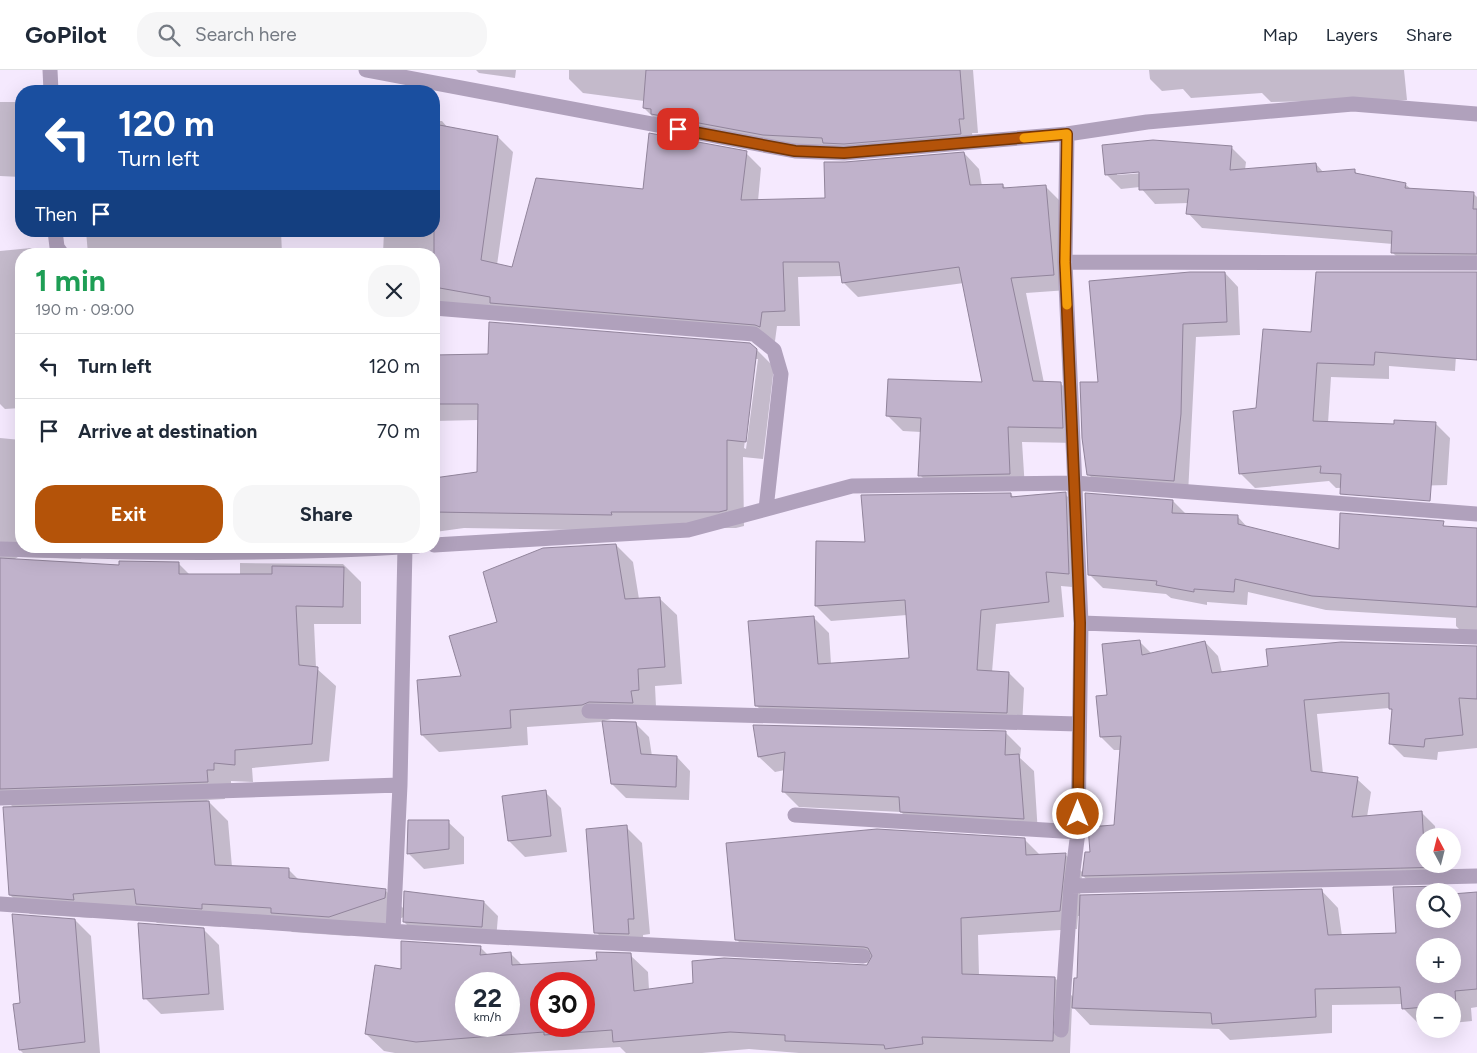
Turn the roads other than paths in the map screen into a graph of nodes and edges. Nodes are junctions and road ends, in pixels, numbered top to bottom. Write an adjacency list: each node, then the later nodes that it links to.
1 (50, 70): 3 (street)
2 (366, 70): 5 (street)
3 (51, 85)
4 (1477, 114): 5 (street)
5 (1067, 134): 6 (street)
6 (1065, 262): 7 (street); 9 (street)
7 (1477, 263)
8 (440, 308): 10 (street)
9 (1075, 483): 10 (street); 11 (street); 16 (street)
10 (766, 509): 12 (street)
11 (1477, 514)
12 (440, 545)
13 (0, 549): 14 (street)
14 (15, 549)
15 (412, 553): 20 (street)
16 (1080, 623): 17 (street); 19 (street)
17 (1477, 637)
18 (589, 711): 19 (street)
19 (1078, 724): 23 (street)
20 (400, 785): 21 (street); 27 (street)
21 (0, 798)
22 (795, 815): 23 (street)
23 (1078, 832): 25 (street)
24 (1477, 876): 25 (street)
25 (1071, 886): 29 (street)
26 (0, 904): 27 (street)
27 (393, 931): 28 (street)
28 (863, 956)
29 (1061, 1030)

